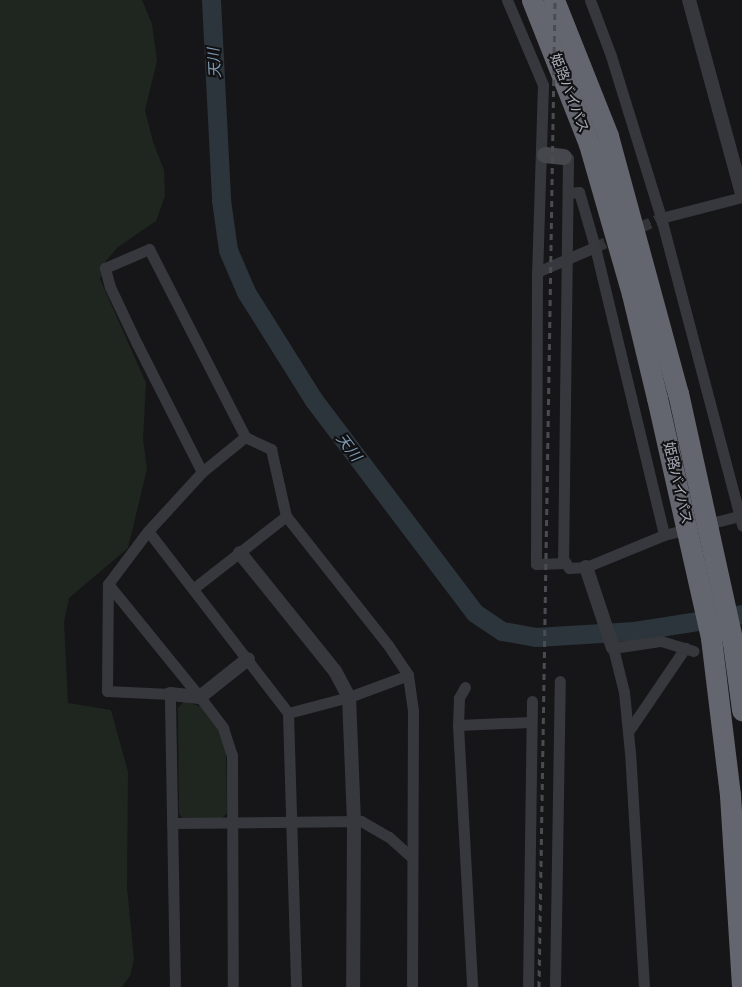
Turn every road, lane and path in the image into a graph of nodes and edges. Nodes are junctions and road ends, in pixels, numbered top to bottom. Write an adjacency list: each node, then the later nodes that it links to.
1 (507, 0): 13 (street)
2 (532, 0): 26 (highway, 姫路バイパス, bridge)
3 (554, 0): 35 (highway, 姫路バイパス, bridge)
4 (590, 0): 10 (street)
5 (689, 0): 9 (street)
6 (544, 155): 7 (main road)
7 (564, 157): 8 (street)
8 (568, 193): 11 (street); 12 (street)
9 (742, 196): 10 (street)
10 (661, 218): 17 (street)
11 (595, 247): 12 (street); 19 (street)
12 (566, 259): 13 (street); 21 (street)
13 (537, 272): 21 (street)
14 (245, 437): 15 (street); 15 (street); 16 (street)
15 (202, 472): 18 (street)
16 (286, 516): 20 (street); 28 (street)
17 (741, 519): 19 (street)
18 (148, 531): 23 (street); 24 (street)
19 (664, 535): 22 (street)
20 (240, 553): 24 (street); 33 (street)
21 (566, 564): 22 (street)
22 (588, 571): 25 (street)
23 (108, 584): 31 (street); 32 (street)
24 (194, 588): 27 (street)
25 (612, 646): 26 (street); 39 (street)
26 (697, 646): 39 (street); 45 (highway, 姫路バイパス)
27 (248, 659): 32 (street); 36 (street)
28 (408, 675): 33 (street); 44 (street)
29 (560, 680): 53 (street)
30 (465, 687): 38 (street)
31 (170, 694): 32 (street); 41 (street)
32 (200, 697): 42 (street)
33 (349, 697): 36 (street); 40 (street)
34 (532, 701): 37 (street)
35 (742, 710)
36 (288, 713): 43 (street)
37 (531, 722): 38 (street); 52 (street)
38 (458, 725): 51 (street)
39 (628, 732): 54 (street)
40 (354, 821): 43 (street); 44 (street); 49 (street)
41 (172, 823): 42 (street); 46 (street)
42 (232, 824): 43 (street); 47 (street)
43 (293, 824): 48 (street)
44 (412, 858): 50 (street)
45 (742, 984)
46 (175, 987)
47 (233, 987)
48 (296, 987)
49 (353, 987)
50 (412, 987)
51 (472, 987)
52 (528, 987)
53 (555, 987)
54 (644, 987)

